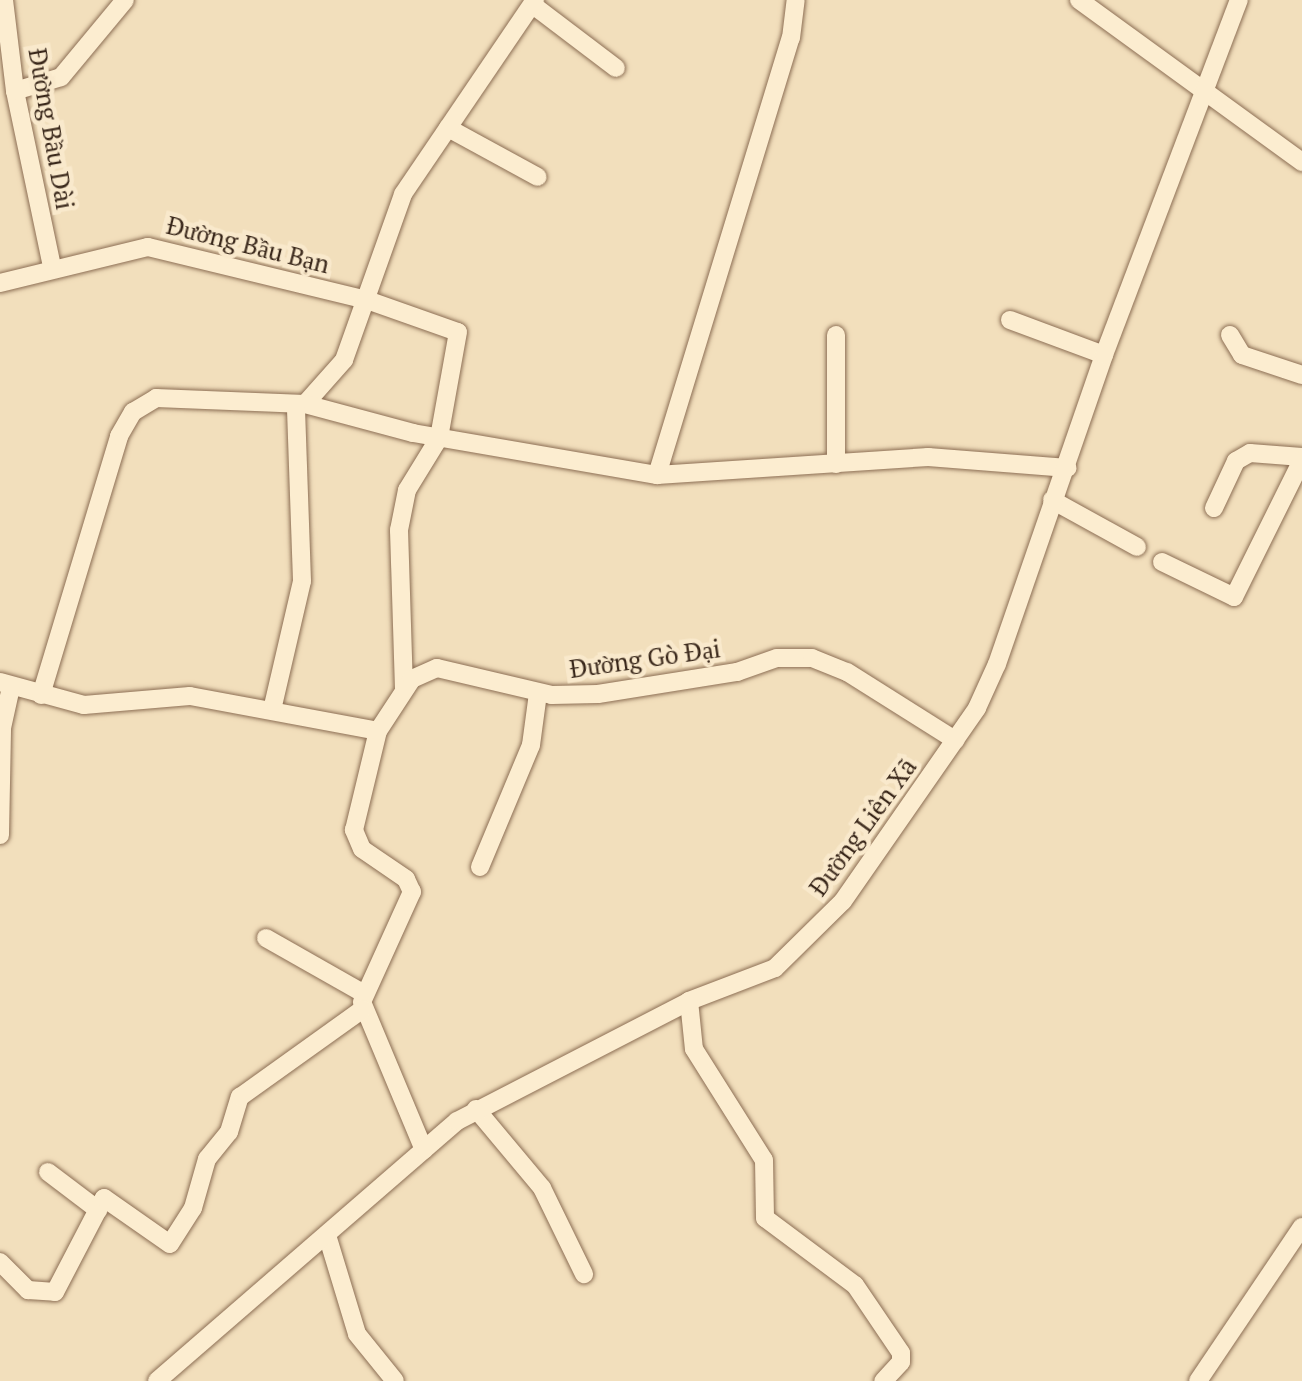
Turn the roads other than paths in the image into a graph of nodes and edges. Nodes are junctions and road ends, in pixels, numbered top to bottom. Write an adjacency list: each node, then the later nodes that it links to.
1 (4, 0): 8 (street, Đường Bầu Dài)
2 (125, 0): 8 (street)
3 (796, 0): 26 (street)
4 (1078, 0): 9 (street)
5 (1240, 0): 9 (street, Đường Liên Xã)
6 (534, 2): 7 (street); 10 (street)
7 (616, 68)
8 (15, 91): 13 (street, Đường Bầu Dài)
9 (1205, 92): 11 (street); 19 (street, Đường Liên Xã)
10 (448, 128): 12 (street); 15 (street)
11 (1302, 162)
12 (538, 177)
13 (52, 266): 14 (street, Đường Bầu Bạn); 15 (street, Đường Bầu Bạn)
14 (0, 282)
15 (367, 300): 21 (street); 22 (street, Đường Bầu Bạn)
16 (1010, 320): 19 (street)
17 (836, 336): 24 (street)
18 (1230, 336): 20 (street)
19 (1104, 355): 25 (street, Đường Liên Xã)
20 (1302, 376)
21 (300, 404): 22 (street); 34 (street); 35 (street)
22 (440, 438): 26 (street); 32 (street)
23 (1302, 458): 28 (street); 30 (street)
24 (836, 464): 25 (street); 26 (street)
25 (1068, 468): 27 (street, Đường Liên Xã)
26 (657, 475)
27 (1052, 500): 29 (street); 37 (street, Đường Liên Xã)
28 (1214, 508)
29 (1137, 547)
30 (1162, 562)
31 (5, 685): 34 (street); 38 (street)
32 (404, 688): 33 (street, Đường Gò Đại); 36 (street)
33 (538, 692): 37 (street, Đường Gò Đại); 39 (street)
34 (41, 695): 35 (street)
35 (272, 710): 36 (street)
36 (378, 731): 41 (street)
37 (955, 740): 42 (street, Đường Liên Xã)
38 (0, 835)
39 (480, 867)
40 (266, 938): 41 (street)
41 (363, 1001): 44 (street); 46 (street)
42 (688, 1001): 43 (street, Đường Liên Xã); 53 (street)
43 (476, 1110): 44 (street, Đường Liên Xã); 50 (street)
44 (424, 1150): 48 (street, Đường Liên Xã)
45 (48, 1172): 46 (street)
46 (98, 1210): 49 (street)
47 (1302, 1227): 54 (street)
48 (327, 1235): 51 (street, Đường Liên Xã); 52 (street)
49 (0, 1262)
50 (584, 1274)
51 (157, 1381)
52 (395, 1381)
53 (883, 1381)
54 (1198, 1381)

